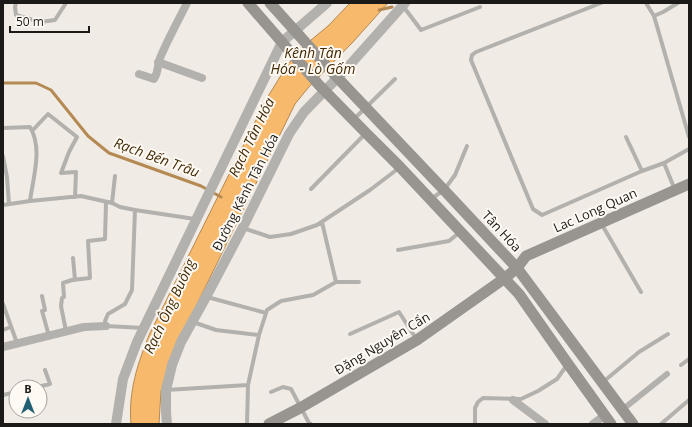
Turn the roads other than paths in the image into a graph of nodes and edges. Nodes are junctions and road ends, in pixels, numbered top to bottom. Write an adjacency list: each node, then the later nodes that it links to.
1 (16, 3): 2 (lane)
2 (66, 3)
3 (187, 3): 15 (street)
4 (248, 3): 14 (main road)
5 (270, 3): 13 (main road, Tân Hóa)
6 (327, 3): 13 (street)
7 (601, 3): 33 (lane)
8 (646, 3): 12 (lane)
9 (678, 3): 12 (lane)
10 (404, 4): 11 (lane); 17 (street, Đường Kênh Tân Hóa)
11 (480, 7)
12 (654, 16): 27 (lane)
13 (298, 34): 14 (street); 17 (main road, Tân Hóa)
14 (285, 46): 20 (main road); 47 (street)
15 (158, 62): 16 (street); 18 (street)
16 (139, 74)
17 (335, 75): 20 (street, Đường Kênh Tân Hóa); 21 (main road, Tân Hóa)
18 (202, 78)
19 (395, 79): 21 (lane)
20 (322, 88): 22 (main road); 50 (street, Đường Kênh Tân Hóa)
21 (367, 108): 22 (lane); 37 (main road, Tân Hóa)
22 (353, 120): 25 (main road)
23 (3, 128): 24 (lane)
24 (32, 131): 39 (lane); 41 (lane)
25 (366, 133): 32 (main road); 36 (lane)
26 (626, 137): 33 (lane)
27 (689, 137)
28 (467, 146): 37 (lane)
29 (689, 149): 31 (lane)
30 (3, 156): 44 (lane)
31 (664, 163): 33 (lane); 38 (lane)
32 (400, 167): 40 (main road); 48 (lane)
33 (642, 171)
34 (115, 176): 43 (lane)
35 (689, 184): 38 (main road, Lac Long Quan)
36 (311, 189)
37 (444, 190): 40 (lane); 54 (main road, Tân Hóa)
38 (675, 190): 49 (main road, Lac Long Quan)
39 (75, 197): 41 (lane); 42 (lane)
40 (431, 200): 51 (main road)
41 (30, 201): 44 (lane)
42 (106, 202): 43 (lane); 56 (lane)
43 (112, 203): 46 (lane)
44 (9, 204): 45 (lane)
45 (3, 205)
46 (135, 210): 47 (lane); 65 (lane)
47 (197, 219): 67 (street)
48 (322, 222): 50 (lane); 57 (lane)
49 (601, 223): 54 (main road, Lac Long Quan); 59 (lane)
50 (243, 227): 61 (street, Đường Kênh Tân Hóa)
51 (461, 231): 52 (lane); 55 (main road)
52 (398, 250)
53 (73, 258): 56 (lane)
54 (517, 268): 55 (main road, Lac Long Quan); 82 (main road, Tân Hóa)
55 (506, 278): 74 (main road, Đặng Nguyên Cẩn); 78 (main road)
56 (75, 280): 69 (lane)
57 (336, 282): 58 (lane); 63 (lane)
58 (359, 282)
59 (641, 292)
60 (42, 296): 72 (lane)
61 (206, 297): 63 (lane); 64 (street, Đường Kênh Tân Hóa)
62 (3, 304): 66 (lane)
63 (266, 313): 73 (lane)
64 (193, 322): 73 (lane); 85 (street, Đường Kênh Tân Hóa)
65 (106, 326): 67 (lane); 69 (street)
66 (11, 327): 68 (lane); 75 (lane)
67 (144, 328): 93 (street)
68 (3, 330)
69 (66, 332): 72 (street)
70 (350, 334): 74 (lane)
71 (668, 334): 82 (lane)
72 (49, 336): 75 (street)
73 (259, 336): 84 (lane)
74 (417, 340): 89 (main road, Đặng Nguyên Cẩn)
75 (17, 345): 76 (street)
76 (3, 348)
77 (689, 359): 79 (lane)
78 (568, 364): 87 (lane); 91 (main road)
79 (681, 365)
80 (45, 370): 83 (lane)
81 (667, 374): 90 (street)
82 (602, 383): 90 (main road, Tân Hóa)
83 (48, 384)
84 (248, 385): 85 (lane); 95 (lane)
85 (166, 390): 94 (street, Đường Kênh Tân Hóa)
86 (271, 392): 89 (lane)
87 (513, 400): 98 (lane); 99 (street)
88 (689, 400): 103 (lane)
89 (300, 408): 92 (main road, Đặng Nguyên Cẩn); 97 (lane)
90 (622, 410): 102 (main road, Tân Hóa)
91 (605, 415): 100 (street); 101 (main road)
92 (284, 420): 96 (main road, Đặng Nguyên Cẩn)
93 (116, 424)
94 (167, 424)
95 (247, 424)
96 (269, 424)
97 (311, 424)
98 (475, 424)
99 (545, 424)
100 (593, 424)
101 (611, 424)
102 (632, 424)
103 (661, 424)

